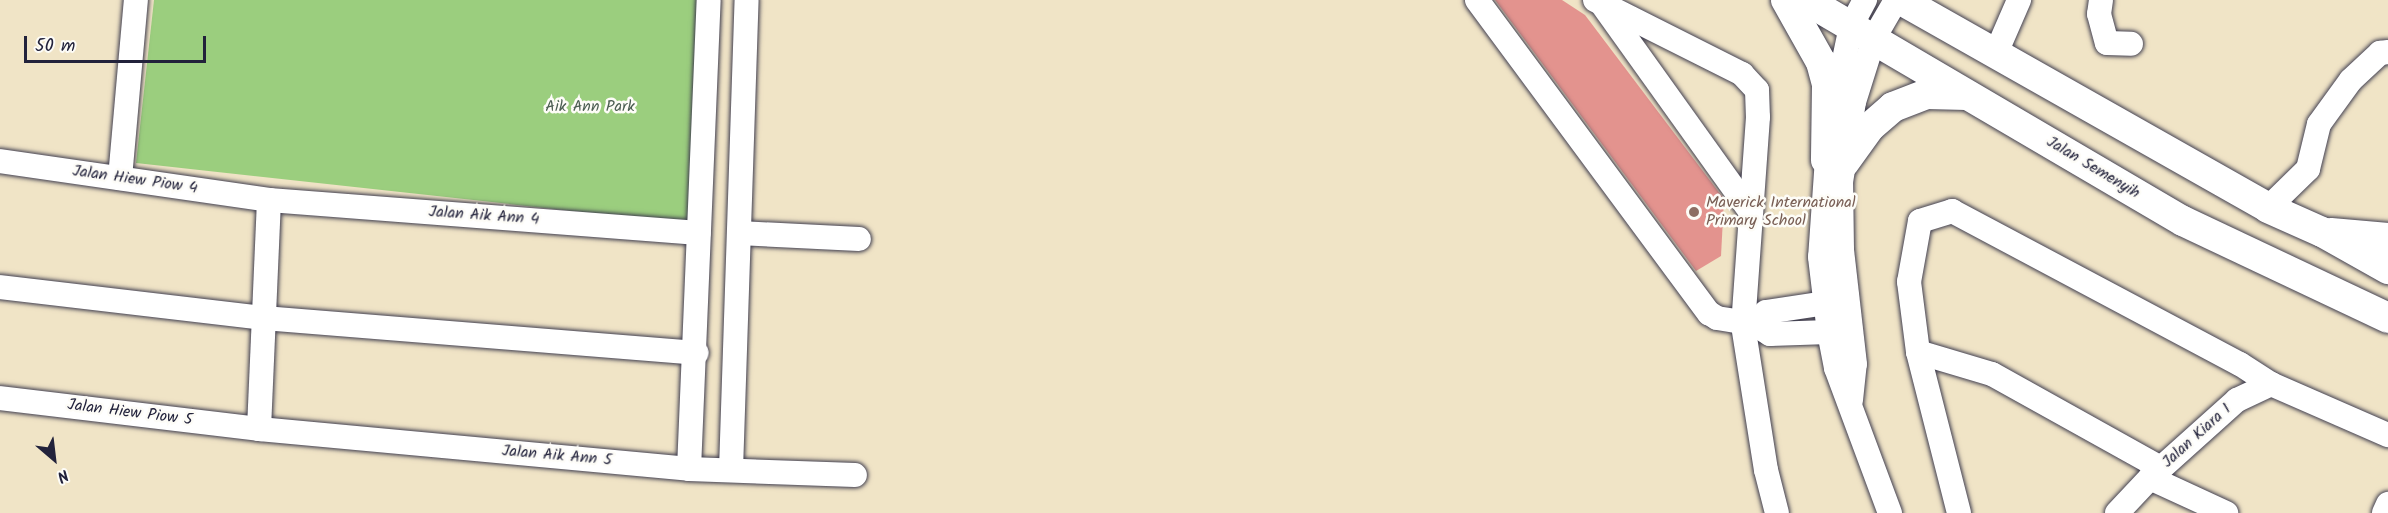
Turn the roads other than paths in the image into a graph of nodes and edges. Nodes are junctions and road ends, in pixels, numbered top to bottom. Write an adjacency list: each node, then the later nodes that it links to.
1 (136, 0): 19 (street)
2 (709, 0): 24 (street)
3 (747, 0): 25 (street)
4 (1477, 0): 33 (street)
5 (1786, 0): 17 (main road)
6 (1806, 0): 12 (main road, Jalan Semenyih)
7 (1896, 0): 12 (street)
8 (1901, 0): 15 (main road)
9 (2019, 0): 15 (street)
10 (2101, 0): 13 (street)
11 (1599, 2): 22 (street); 22 (street)
12 (1863, 21): 16 (main road, Jalan Semenyih); 17 (street)
13 (2131, 44)
14 (2388, 52): 21 (street)
15 (1996, 53): 21 (main road)
16 (1970, 95): 17 (main road); 32 (main road, Jalan Semenyih)
17 (1835, 161): 30 (street); 39 (street)
18 (0, 162): 19 (street, Jalan Hiew Piow 4)
19 (120, 178): 20 (street, Jalan Hiew Piow 4)
20 (269, 200): 24 (street, Jalan Aik Ann 4); 31 (street)
21 (2268, 208): 23 (main road)
22 (1751, 212): 33 (street)
23 (2322, 232): 26 (main road); 28 (main road)
24 (699, 233): 36 (street)
25 (739, 233): 27 (street); 43 (street)
26 (2388, 238)
27 (859, 239)
28 (2388, 269)
29 (0, 287): 31 (street)
30 (1826, 303): 33 (street); 34 (street)
31 (263, 318): 36 (street); 40 (street)
32 (2388, 318)
33 (1748, 324): 34 (street); 47 (street)
34 (1829, 332): 39 (street)
35 (1918, 352): 37 (street); 44 (street); 49 (street)
36 (697, 353): 42 (street)
37 (2271, 384): 41 (street); 44 (street, Jalan Kiara 1)
38 (0, 398): 40 (street, Jalan Hiew Piow 5)
39 (1851, 403): 48 (street)
40 (259, 429): 42 (street, Jalan Aik Ann 5)
41 (2388, 435)
42 (689, 469): 43 (street, Jalan Aik Ann 5)
43 (731, 470): 45 (street, Jalan Aik Ann 5)
44 (2156, 473): 50 (street, Jalan Kiara 1); 51 (street)
45 (855, 475)
46 (2388, 504): 52 (street)
47 (1777, 513)
48 (1890, 513)
49 (1959, 513)
50 (2117, 513)
51 (2226, 513)
52 (2384, 513)

